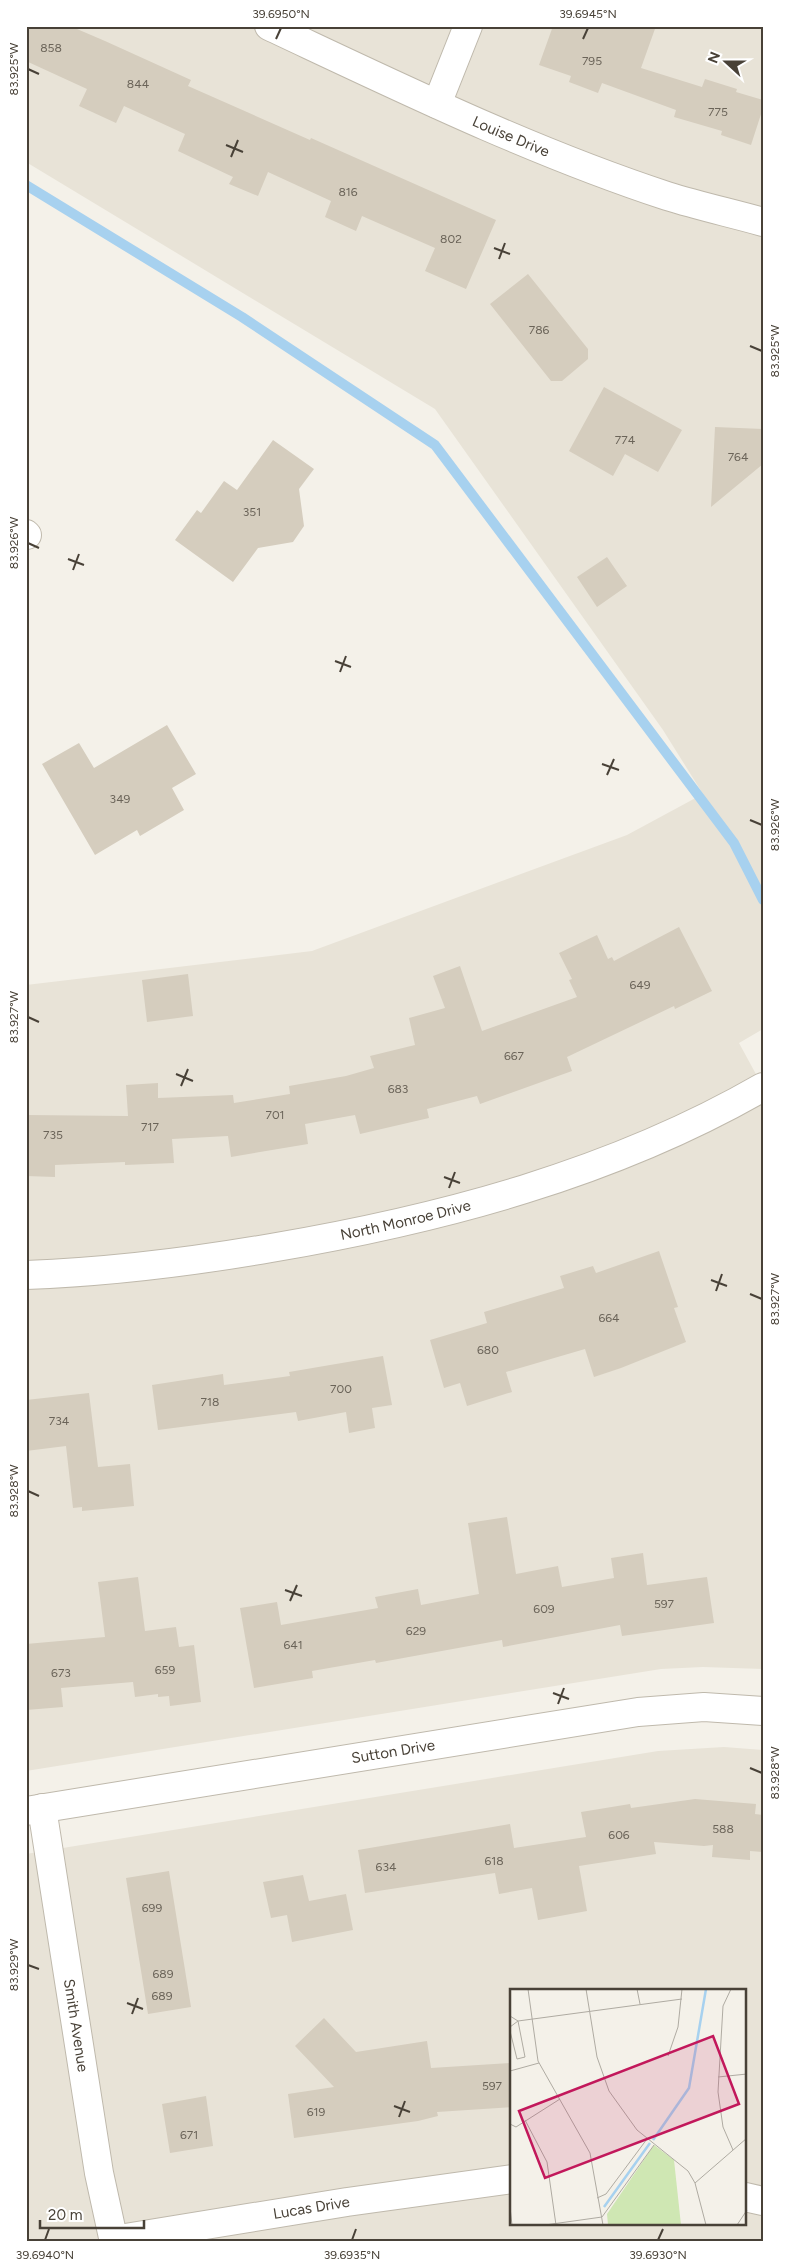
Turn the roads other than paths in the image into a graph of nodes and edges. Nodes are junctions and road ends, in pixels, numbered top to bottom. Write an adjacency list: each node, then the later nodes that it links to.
1 (269, 26): 3 (street, Louise Drive)
2 (468, 26): 3 (street)
3 (437, 104): 4 (street, Louise Drive)
4 (763, 222)
5 (763, 1087): 6 (street, North Monroe Drive)
6 (26, 1275)
7 (763, 1711): 8 (street, Sutton Drive)
8 (34, 1809): 12 (street, Smith Avenue)
9 (510, 2179): 12 (street, Lucas Drive)
10 (746, 2197): 11 (street)
11 (763, 2201)
12 (113, 2241)

